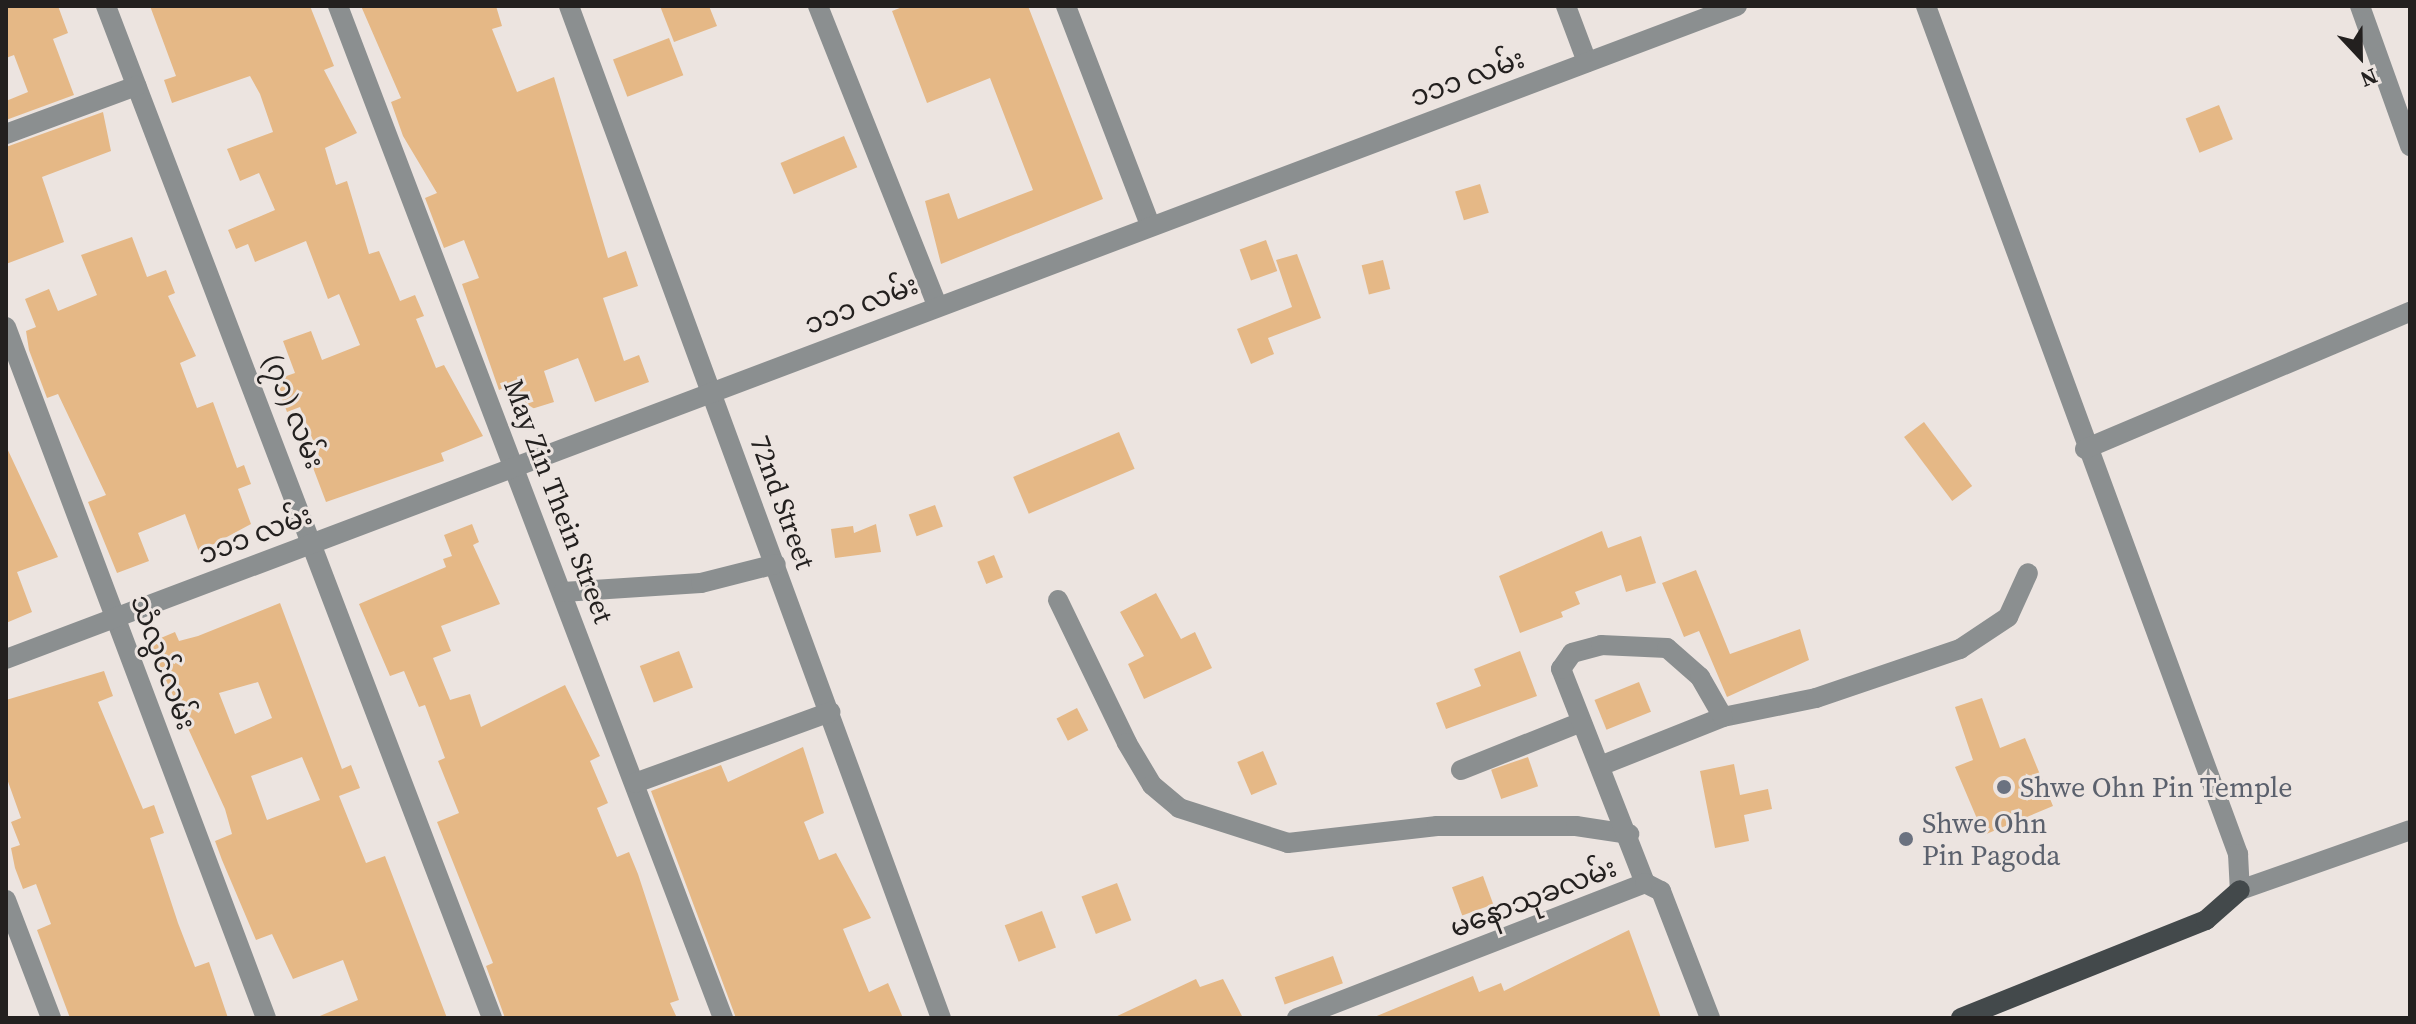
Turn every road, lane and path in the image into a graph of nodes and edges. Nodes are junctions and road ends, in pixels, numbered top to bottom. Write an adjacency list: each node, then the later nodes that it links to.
1 (106, 6): 11 (street, (၇၁) လမ်း)
2 (338, 6): 20 (street, May Zin Thein Street)
3 (569, 6): 18 (street, 72nd Street)
4 (818, 6): 15 (street)
5 (1066, 6): 14 (street)
6 (1566, 6): 10 (street)
7 (1737, 6): 10 (street, ၁၁၁ လမ်း)
8 (1926, 6): 19 (street)
9 (2360, 6): 13 (street)
10 (1587, 62): 14 (street, ၁၁၁ လမ်း)
11 (136, 86): 12 (street); 21 (street, (၇၁) လမ်း)
12 (6, 134)
13 (2410, 146)
14 (1150, 225): 15 (street, ၁၁၁ လမ်း)
15 (937, 305): 18 (street, ၁၁၁ လမ်း)
16 (2410, 312): 19 (street)
17 (6, 327): 26 (street, သံလွင်လမ်း)
18 (712, 389): 20 (street, ၁၁၁ လမ်း); 22 (street, 72nd Street)
19 (2085, 449): 37 (street)
20 (516, 466): 21 (street, ၁၁၁ လမ်း); 24 (street, May Zin Thein Street)
21 (315, 541): 26 (street, ၁၁၁ လမ်း); 42 (street, (၇၁) လမ်း)
22 (776, 564): 24 (street); 28 (street, 72nd Street)
23 (2028, 573): 29 (street)
24 (563, 592): 33 (street, May Zin Thein Street)
25 (1058, 600): 35 (street)
26 (118, 618): 27 (street, ၁၁၁ လမ်း); 41 (street, သံလွင်လမ်း)
27 (6, 659)
28 (830, 712): 33 (street); 44 (street, 72nd Street)
29 (1723, 717): 30 (street); 31 (street)
30 (1579, 723): 31 (street); 32 (street)
31 (1600, 766): 35 (street)
32 (1461, 770)
33 (635, 783): 43 (street, May Zin Thein Street)
34 (2410, 830): 37 (street)
35 (1629, 834): 36 (street)
36 (1645, 883): 45 (street, မနောသုခလမ်း); 46 (street, မနောသုခလမ်း)
37 (2240, 890): 39 (main road)
38 (6, 900): 40 (street)
39 (1988, 1013): 47 (main road)
40 (51, 1018)
41 (266, 1018)
42 (492, 1018)
43 (723, 1018)
44 (941, 1018)
45 (1297, 1018)
46 (1710, 1018)
47 (1961, 1018)

